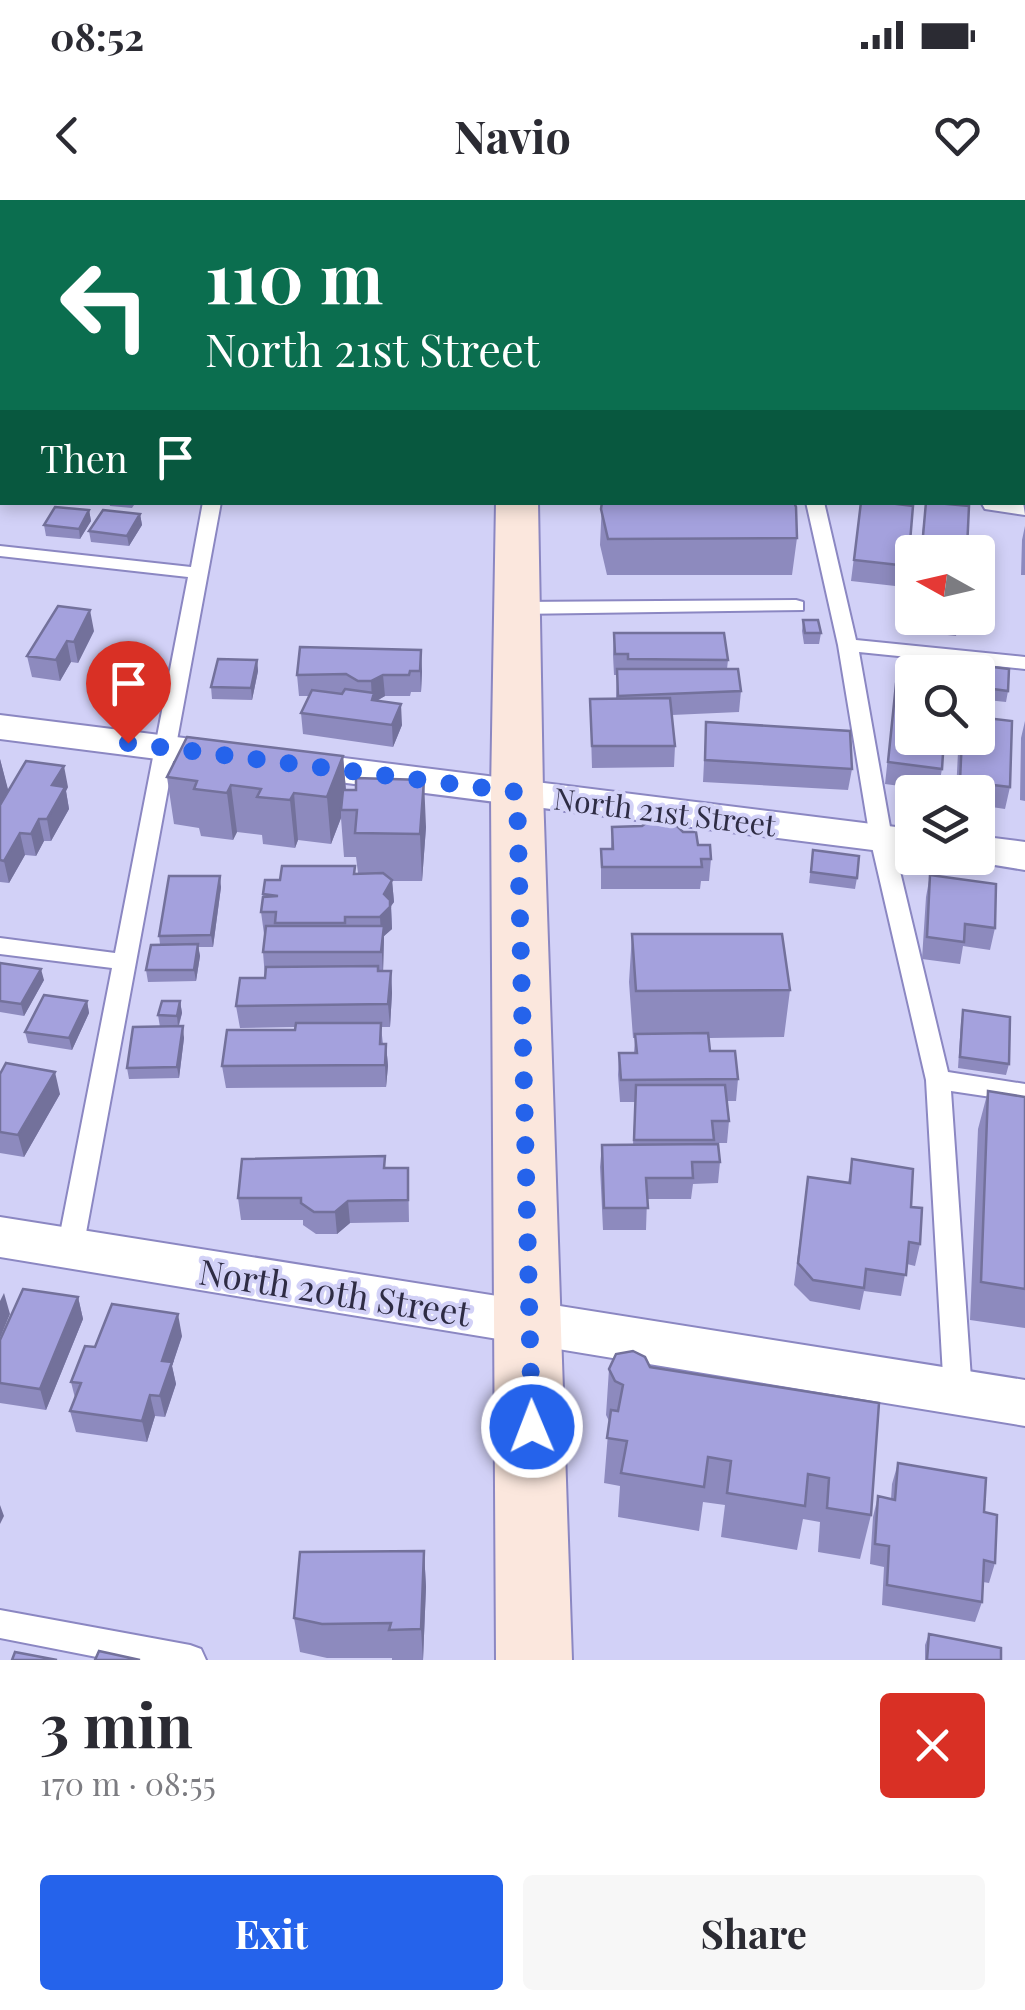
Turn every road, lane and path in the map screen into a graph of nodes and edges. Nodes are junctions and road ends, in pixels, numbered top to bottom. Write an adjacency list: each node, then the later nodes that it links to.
1 (211, 505): 5 (lane)
2 (517, 505): 7 (street)
3 (817, 505): 8 (lane)
4 (0, 551): 5 (lane)
5 (199, 573): 11 (lane)
6 (796, 606): 7 (lane)
7 (517, 608): 12 (street)
8 (848, 645): 9 (lane); 13 (lane)
9 (1025, 663)
10 (0, 726): 11 (street, North 21st Street)
11 (166, 748): 12 (street, North 21st Street); 19 (lane)
12 (517, 792): 14 (street, North 21st Street); 24 (street)
13 (895, 832)
14 (895, 840)
15 (995, 852): 16 (street)
16 (1025, 856)
17 (903, 875): 20 (lane)
18 (0, 946): 19 (lane)
19 (125, 962): 23 (lane)
20 (938, 1080): 21 (lane); 25 (lane)
21 (1025, 1092)
22 (0, 1237): 23 (street, North 20th Street)
23 (70, 1249): 24 (street, North 20th Street)
24 (530, 1323): 25 (street, North 20th Street); 29 (street)
25 (958, 1393): 26 (street, North 20th Street)
26 (1025, 1403)
27 (0, 1624): 28 (lane)
28 (190, 1660)
29 (534, 1660)

